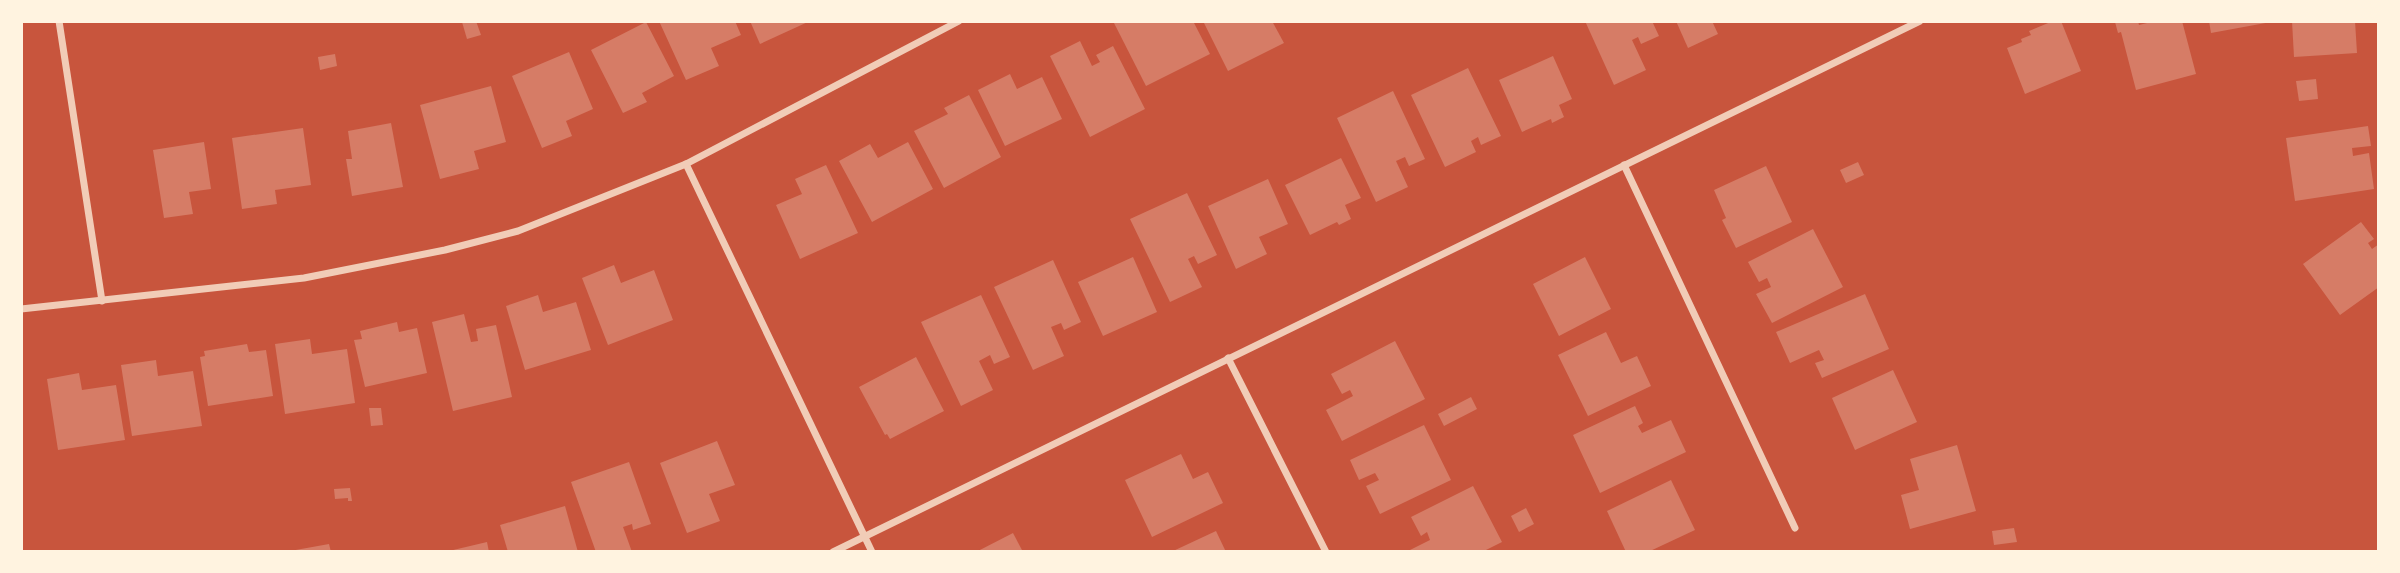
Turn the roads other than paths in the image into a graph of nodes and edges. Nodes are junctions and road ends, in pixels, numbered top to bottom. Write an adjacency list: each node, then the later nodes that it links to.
1 (59, 21): 6 (street)
2 (959, 21): 4 (street)
3 (1920, 21): 5 (street)
4 (686, 164): 6 (street); 10 (street)
5 (1624, 165): 8 (street); 9 (street)
6 (102, 301): 7 (street)
7 (21, 309)
8 (1228, 358): 10 (street); 13 (street)
9 (1795, 528)
10 (865, 537): 11 (street); 12 (street)
11 (833, 552)
12 (873, 552)
13 (1326, 552)

